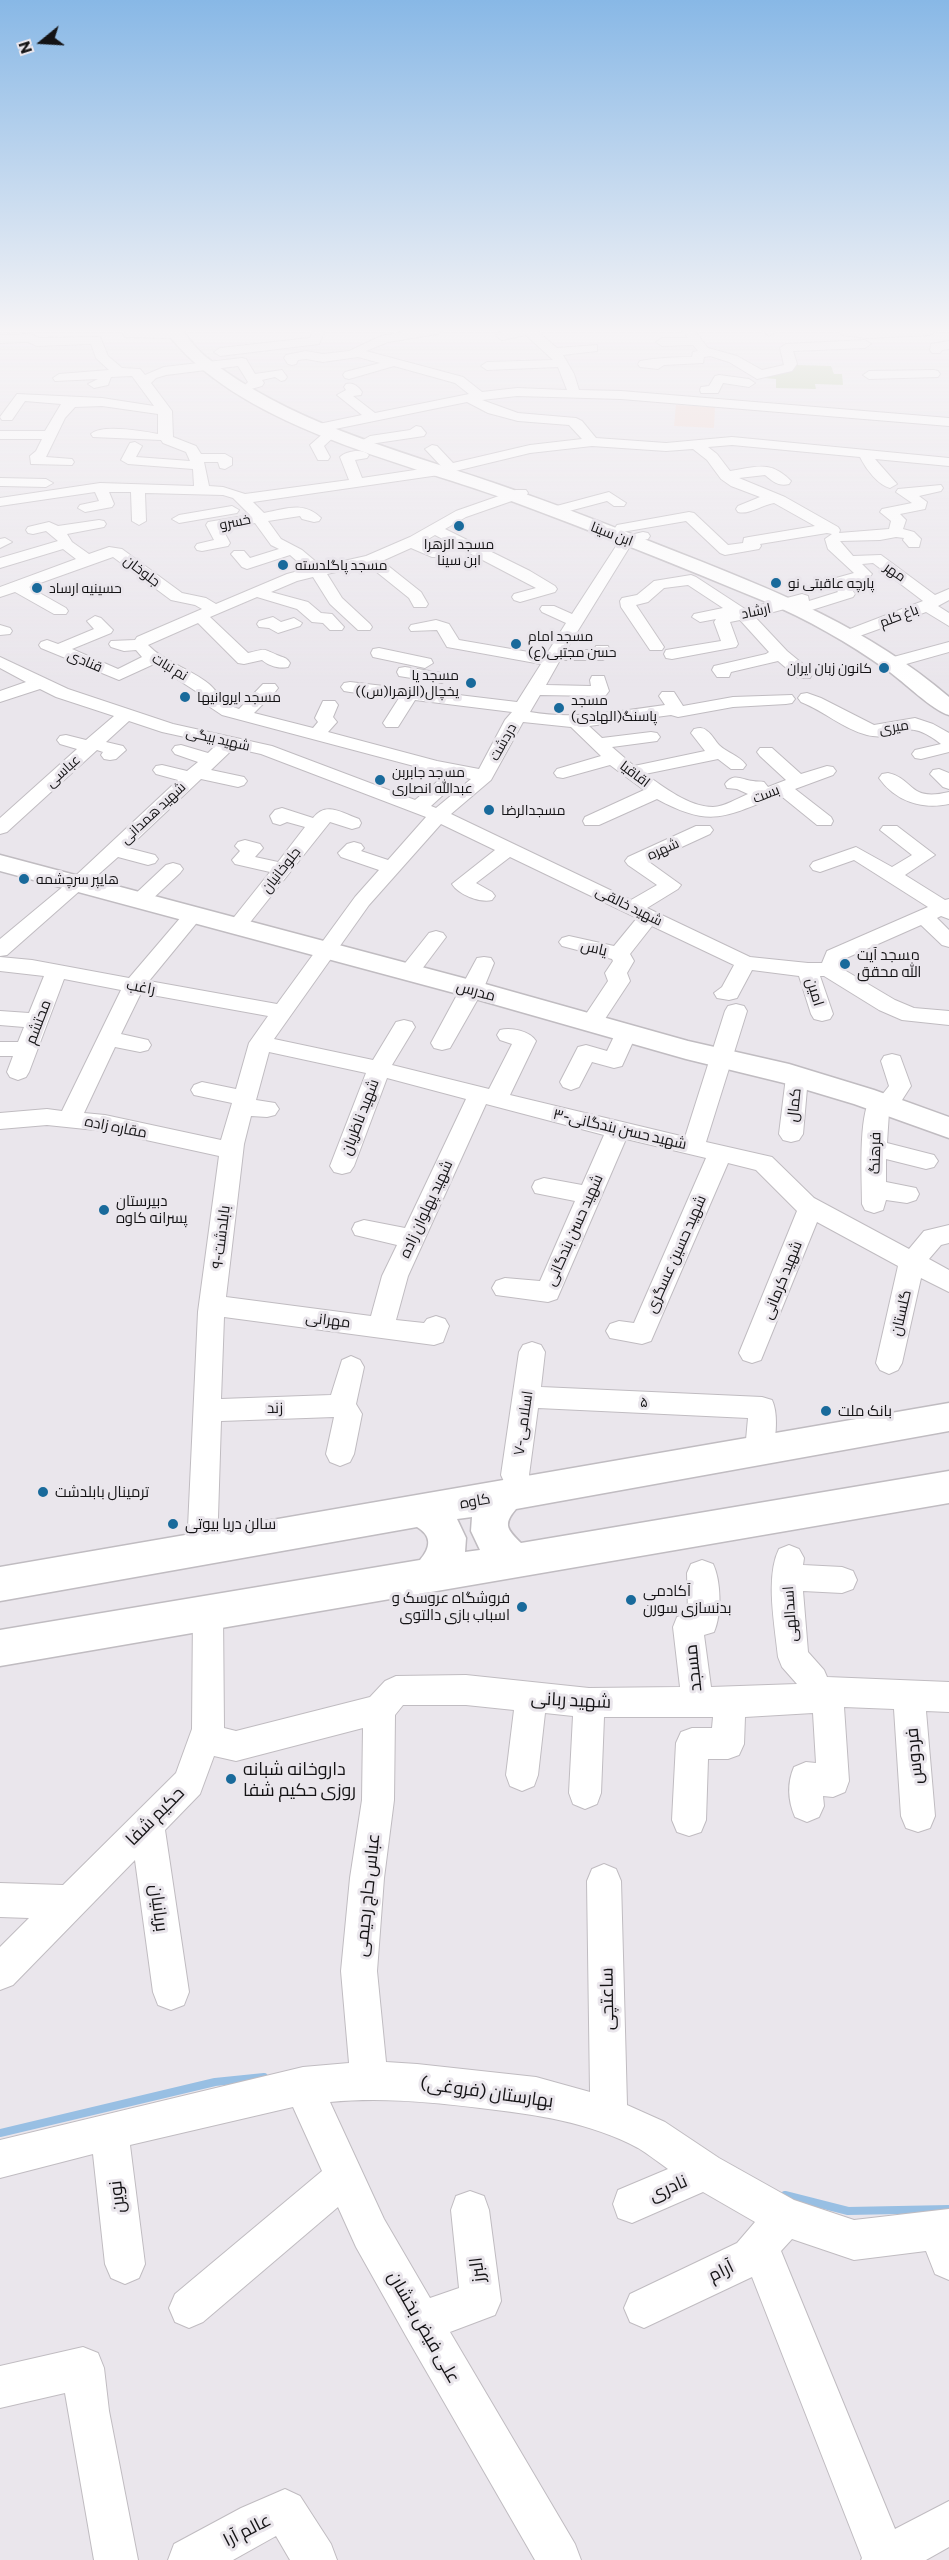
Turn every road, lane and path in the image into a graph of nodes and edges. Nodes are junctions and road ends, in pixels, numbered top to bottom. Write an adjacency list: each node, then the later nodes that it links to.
1 (45, 449): 14 (street)
2 (131, 449): 20 (street)
3 (191, 449): 20 (street)
4 (319, 449): 16 (street)
5 (363, 449): 37 (street)
6 (371, 449): 24 (main road, ابن سینا)
7 (388, 449): 24 (main road, ابن سینا)
8 (432, 449): 24 (street)
9 (509, 449): 24 (street)
10 (702, 449): 26 (street)
11 (818, 449): 13 (street)
12 (871, 449): 17 (street)
13 (822, 450): 17 (street); 18 (street)
14 (44, 454): 15 (street); 19 (street)
15 (21, 456)
16 (323, 457)
17 (870, 458): 21 (street); 23 (street); 35 (street)
18 (803, 459)
19 (67, 462)
20 (197, 462): 22 (street); 38 (street)
21 (949, 462)
22 (225, 465)
23 (856, 467)
24 (445, 470): 25 (street); 39 (main road, ابن سینا)
25 (394, 477): 31 (street); 37 (street)
26 (731, 479): 28 (street); 34 (street); 42 (street)
27 (66, 480): 36 (street)
28 (784, 481)
29 (101, 482): 32 (street); 36 (street); 47 (street)
30 (7, 484): 40 (street)
31 (413, 485)
32 (139, 488): 38 (street); 53 (street)
33 (936, 488): 35 (street)
34 (717, 489)
35 (900, 490): 50 (street)
36 (77, 491): 40 (street)
37 (357, 491): 48 (street)
38 (195, 492): 48 (street)
39 (516, 494): 49 (main road, ابن سینا); 56 (street, نم نبات)
40 (42, 496): 43 (street); 55 (street)
41 (799, 497): 42 (street)
42 (777, 499): 46 (street); 58 (street)
43 (0, 502)
44 (619, 503): 49 (street)
45 (878, 503): 50 (street)
46 (752, 506)
47 (85, 508)
48 (251, 508): 51 (street); 52 (street); 63 (street, خسرو); 66 (street)
49 (559, 510): 59 (main road, ابن سینا)
50 (895, 511): 57 (street)
51 (314, 518)
52 (179, 519)
53 (139, 521)
54 (99, 524): 55 (street)
55 (51, 528): 70 (street); 71 (street)
56 (434, 529): 62 (street, نم نبات); 64 (street)
57 (895, 532): 58 (street); 61 (street)
58 (836, 533): 60 (street); 75 (street)
59 (631, 534): 60 (street); 90 (main road, ابن سینا); 96 (street, دردشت)
60 (793, 534): 65 (street)
61 (916, 540)
62 (411, 542): 69 (street); 72 (street, نم نبات)
63 (202, 547)
64 (485, 548): 73 (street); 74 (street)
65 (798, 549)
66 (292, 550): 68 (street); 79 (street)
67 (522, 553): 74 (street)
68 (239, 554)
69 (437, 554)
70 (22, 558): 76 (street); 80 (street)
71 (87, 560): 77 (street, جلوخان); 80 (street, جلوخان)
72 (371, 560): 79 (street, نم نبات); 85 (street)
73 (462, 561)
74 (501, 561): 87 (street)
75 (850, 561): 86 (street); 88 (street, مهر)
76 (0, 563)
77 (151, 569): 78 (street); 93 (street, جلوخان)
78 (113, 571)
79 (317, 571): 82 (street, نم نبات); 102 (street)
80 (49, 574): 81 (street, جلوخان)
81 (16, 586): 83 (street, جلوخان); 92 (street)
82 (257, 591): 89 (street); 93 (street, نم نبات)
83 (0, 592)
84 (949, 594): 88 (street, باغ کلم)
85 (420, 596)
86 (840, 596): 90 (street, ارشاد); 100 (street)
87 (520, 597)
88 (930, 603): 98 (street, مهر); 100 (street, باغ کلم)
89 (296, 604): 99 (street); 101 (street)
90 (800, 604): 94 (street, ارشاد); 104 (main road, ابن سینا)
91 (548, 609): 96 (street)
92 (60, 611)
93 (207, 613): 106 (street, نم نبات); 117 (street)
94 (737, 613): 95 (street); 108 (street); 110 (street); 112 (street, ارشاد)
95 (700, 616)
96 (575, 620): 114 (street, دردشت)
97 (95, 621): 113 (street, قنادی)
98 (949, 621)
99 (265, 624)
100 (879, 624): 104 (street, باغ کلم)
101 (336, 627)
102 (364, 627)
103 (417, 628): 114 (street)
104 (854, 633): 115 (main road, ابن سینا)
105 (117, 644): 106 (street)
106 (140, 645): 113 (street, نم نبات)
107 (949, 646): 115 (street)
108 (656, 647)
109 (602, 649): 114 (street)
110 (778, 652): 119 (street); 120 (street)
111 (379, 653): 118 (street)
112 (672, 654)
113 (155, 657): 136 (street, نم نبات)
114 (550, 661): 125 (street, دردشت); 125 (street)
115 (897, 661): 131 (main road, ابن سینا); 133 (main road, ابن سینا)
116 (0, 662): 122 (street, شهید بیگی)
117 (282, 663)
118 (414, 665): 121 (street); 126 (street)
119 (723, 673)
120 (804, 674)
121 (442, 678)
122 (42, 682): 129 (street); 135 (street, شهید بیگی)
123 (351, 687): 126 (street)
124 (269, 688): 136 (street)
125 (535, 690): 134 (street, دردشت)
126 (390, 691): 127 (street)
127 (410, 694): 134 (street); 138 (street)
128 (774, 696): 137 (street)
129 (0, 697)
130 (807, 698): 143 (street, میری)
131 (949, 698)
132 (329, 705): 140 (street)
133 (949, 708)
134 (521, 712): 137 (street); 161 (street, دردشت)
135 (126, 714): 144 (street, شهید بیگی); 146 (street, عباسی)
136 (242, 715): 140 (street, نم نبات)
137 (574, 722): 145 (street, اقاقیا)
138 (392, 723)
139 (700, 733): 153 (street)
140 (316, 735): 161 (street, نم نبات)
141 (651, 737): 145 (street)
142 (66, 740): 146 (street)
143 (949, 741)
144 (230, 742): 159 (street, شهید همدانی); 170 (street, شهید بیگی)
145 (598, 744): 154 (street, اقاقیا)
146 (92, 746): 152 (street); 178 (street, عباسی)
147 (949, 747): 151 (street)
148 (181, 750): 159 (street)
149 (766, 752): 166 (street)
150 (549, 754): 160 (street)
151 (921, 754)
152 (110, 755)
153 (712, 757): 155 (street); 158 (street)
154 (613, 758): 158 (street, اقاقیا); 160 (street)
155 (737, 765)
156 (162, 770): 159 (street)
157 (827, 771): 166 (street, بست)
158 (631, 772): 168 (street, اقاقیا)
159 (195, 773): 167 (street); 183 (street, شهید همدانی)
160 (563, 773): 163 (street)
161 (485, 776): 172 (street, دردشت)
162 (888, 778): 169 (street)
163 (582, 784)
164 (734, 784): 166 (street)
165 (445, 785): 170 (street)
166 (782, 788): 175 (street, بست); 176 (street)
167 (223, 789)
168 (658, 790): 174 (street); 175 (street, اقاقیا)
169 (945, 804)
170 (418, 807): 172 (street, شهید بیگی)
171 (280, 812): 173 (street)
172 (438, 814): 182 (street, شهید خالقی); 188 (street, دردشت)
173 (321, 819): 177 (street); 190 (street, جلوخانیان)
174 (592, 821)
175 (704, 821): 197 (street, شهره)
176 (824, 821)
177 (352, 822)
178 (0, 828)
179 (890, 830): 192 (street)
180 (245, 846): 190 (street)
181 (354, 848): 188 (street)
182 (509, 848): 185 (street, شهید خالقی); 194 (street)
183 (114, 850): 184 (street); 193 (street, شهید همدانی)
184 (148, 860)
185 (536, 861): 191 (street); 197 (street, شهید خالقی)
186 (0, 863): 193 (main road, مدرس)
187 (820, 867): 192 (street)
188 (392, 868): 205 (street, دردشت)
189 (173, 869): 195 (street)
190 (283, 869): 200 (street, جلوخانیان)
191 (513, 874)
192 (892, 875): 196 (street)
193 (78, 884): 195 (main road, مدرس); 204 (street, شهید همدانی)
194 (485, 896)
195 (140, 900): 198 (main road, مدرس)
196 (947, 908): 199 (street)
197 (642, 912): 206 (street); 208 (street, شهید خالقی)
198 (194, 914): 200 (main road, مدرس); 213 (street)
199 (923, 916): 202 (street); 210 (street)
200 (237, 926): 205 (main road, مدرس)
201 (436, 937): 212 (street)
202 (949, 940)
203 (569, 942): 206 (street, یاس)
204 (0, 950)
205 (327, 950): 212 (main road, مدرس); 215 (street, ۹-بابلدشت)
206 (619, 954): 220 (street)
207 (484, 963): 214 (street)
208 (746, 963): 210 (street, شهید خالقی); 230 (street)
209 (0, 964): 211 (street, راغب)
210 (818, 970): 216 (street, امین); 218 (street)
211 (56, 972): 213 (street, راغب); 219 (street, محتشم)
212 (409, 972): 214 (main road, مدرس)
213 (134, 985): 215 (street, راغب); 224 (street)
214 (472, 990): 220 (main road, مدرس); 226 (street)
215 (282, 1012): 225 (street, ۹-بابلدشت)
216 (822, 1014)
217 (0, 1018): 219 (street)
218 (949, 1018)
219 (38, 1021): 228 (street, محتشم)
220 (591, 1023): 222 (main road, مدرس)
221 (404, 1027): 232 (street, شهید ناظریان)
222 (626, 1033): 230 (main road, مدرس); 235 (street)
223 (508, 1035): 237 (street, شهید پهلوان زاده)
224 (108, 1038): 227 (street); 241 (street)
225 (260, 1043): 232 (street, ۳-شهید حسن بندگانی); 238 (street, ۹-بابلدشت)
226 (442, 1043)
227 (140, 1045)
228 (27, 1048): 229 (street); 233 (street, محتشم)
229 (0, 1049)
230 (720, 1058): 234 (main road, مدرس); 246 (street)
231 (892, 1061): 239 (street, فرهنگ)
232 (379, 1068): 237 (street, ۳-شهید حسن بندگانی); 251 (street, شهید ناظریان)
233 (18, 1072)
234 (797, 1077): 239 (main road, مدرس); 245 (street, کمال)
235 (571, 1082)
236 (202, 1090): 238 (street)
237 (488, 1097): 244 (street, ۳-شهید حسن بندگانی); 258 (street, شهید پهلوان زاده)
238 (243, 1103): 240 (street); 248 (street, ۹-بابلدشت)
239 (883, 1104): 243 (main road, مدرس); 247 (street, فرهنگ)
240 (267, 1109)
241 (69, 1119): 242 (street, مقاره زاده); 248 (street, مقاره زاده)
242 (0, 1121)
243 (949, 1128)
244 (618, 1130): 246 (street, ۳-شهید حسن بندگانی); 254 (street, شهید حسن بندگانی)
245 (791, 1134)
246 (693, 1147): 249 (street, ۳-شهید حسن بندگانی)
247 (874, 1148): 250 (street); 253 (street, فرهنگ)
248 (231, 1150): 262 (street, ۹-بابلدشت)
249 (720, 1154): 255 (street, ۳-شهید حسن بندگانی); 265 (street, شهید حسین عسگری)
250 (926, 1160)
251 (342, 1166)
252 (544, 1187): 254 (street)
253 (907, 1194)
254 (589, 1196): 261 (street, شهید حسن بندگانی)
255 (811, 1207): 259 (street, ۳-شهید حسن بندگانی); 267 (street, شهید کرمانی)
256 (364, 1229): 258 (street)
257 (949, 1234): 259 (street)
258 (412, 1239): 264 (street, شهید پهلوان زاده)
259 (912, 1262): 260 (street, ۳-شهید حسن بندگانی); 268 (street, گلستان)
260 (949, 1282)
261 (505, 1288)
262 (212, 1305): 264 (street, مهرانی); 272 (street, ۹-بابلدشت)
263 (436, 1326): 264 (street, مهرانی)
264 (381, 1327)
265 (619, 1331)
266 (532, 1352): 270 (street, ۷-اسلامی)
267 (752, 1353)
268 (889, 1363)
269 (351, 1367): 271 (street)
270 (526, 1397): 274 (street, ۵); 277 (street, ۷-اسلامی)
271 (342, 1406): 272 (street, زند); 275 (street)
272 (207, 1410): 279 (street, ۹-بابلدشت)
273 (949, 1417): 274 (main road, کاوه)
274 (759, 1450): 277 (main road, کاوه)
275 (340, 1454)
276 (949, 1487): 280 (main road)
277 (513, 1494): 278 (main road, کاوه); 280 (main road)
278 (421, 1510): 279 (main road, کاوه); 282 (main road)
279 (201, 1549): 284 (main road, کاوه)
280 (515, 1561): 282 (main road)
281 (702, 1573): 291 (street, مسجد)
282 (430, 1576): 285 (main road)
283 (842, 1580): 287 (street, اسدالهی)
284 (0, 1584)
285 (208, 1614): 286 (main road); 295 (street, حکیم شفا)
286 (0, 1648)
287 (822, 1695): 288 (street, شهید ربانی); 293 (street, شهید ربانی); 298 (street, اسدالهی)
288 (909, 1696): 289 (street, شهید ربانی); 299 (street, فردوس)
289 (949, 1697)
290 (531, 1698): 292 (street, شهید ربانی); 294 (street, شهید ربانی); 296 (street)
291 (697, 1701): 292 (street, شهید ربانی); 293 (street, شهید ربانی)
292 (589, 1703): 297 (street)
293 (729, 1703): 300 (street)
294 (379, 1709): 295 (street, شهید ربانی); 307 (street, عباس حاج رحیمی)
295 (204, 1739): 301 (street, حکیم شفا)
296 (522, 1775)
297 (585, 1793)
298 (807, 1806)
299 (918, 1816)
300 (689, 1820)
301 (147, 1824): 304 (street, حکیم شفا); 306 (street, بریانیان)
302 (604, 1881): 309 (street, ساعتچی)
303 (0, 1900): 304 (street)
304 (70, 1902): 305 (street, حکیم شفا)
305 (0, 1972)
306 (171, 1992)
307 (369, 2071): 308 (street, بهارستان (فروغی)); 309 (street, بهارستان (فروغی))
308 (303, 2086): 310 (street, بهارستان (فروغی)); 313 (street, علی فیض بخشان)
309 (609, 2104): 312 (street, بهارستان (فروغی))
310 (109, 2131): 311 (street, بهارستان (فروغی)); 318 (street, نوین)
311 (0, 2158)
312 (705, 2172): 314 (street, نادری); 316 (street, بهارستان (فروغی))
313 (344, 2176): 319 (street); 321 (street, علی فیض بخشان)
314 (632, 2204)
315 (470, 2210): 321 (street, البرز)
316 (773, 2232): 317 (street, بهارستان (فروغی)); 320 (street, آرام); 328 (street)
317 (945, 2240)
318 (125, 2264)
319 (189, 2308)
320 (644, 2308)
321 (420, 2322): 327 (street, علی فیض بخشان)
322 (0, 2387): 324 (street)
323 (949, 2523): 328 (street)
324 (116, 2560)
325 (190, 2560): 326 (street, عالم آرا)
326 (315, 2560)
327 (559, 2560)
328 (884, 2560)

